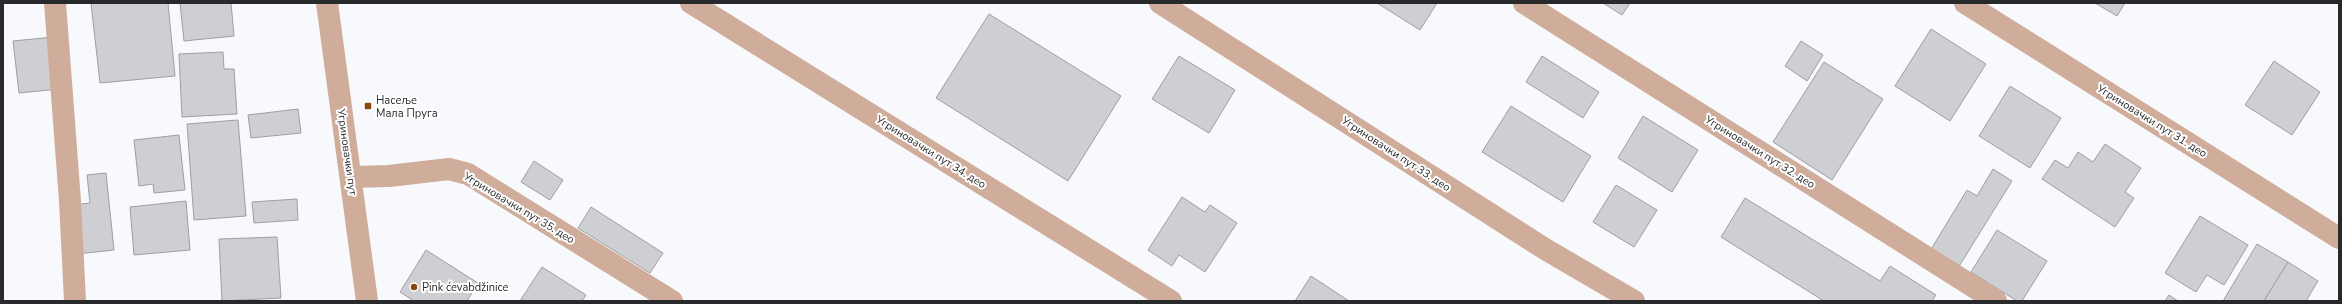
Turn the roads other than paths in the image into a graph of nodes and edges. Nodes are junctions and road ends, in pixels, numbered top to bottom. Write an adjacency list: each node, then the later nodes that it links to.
1 (55, 3): 9 (street)
2 (327, 3): 7 (street, Угриновачки пут)
3 (690, 3): 12 (street, Угриновачки пут 34. део)
4 (1160, 3): 13 (street, Угриновачки пут 33. део)
5 (1524, 3): 14 (street, Угриновачки пут 32. део)
6 (1965, 3): 8 (street, Угриновачки пут 31. део)
7 (351, 177): 10 (street, Угриновачки пут); 11 (street, Угриновачки пут 35. део)
8 (2339, 238)
9 (75, 301)
10 (367, 301)
11 (672, 301)
12 (1171, 301)
13 (1634, 301)
14 (1996, 301)

